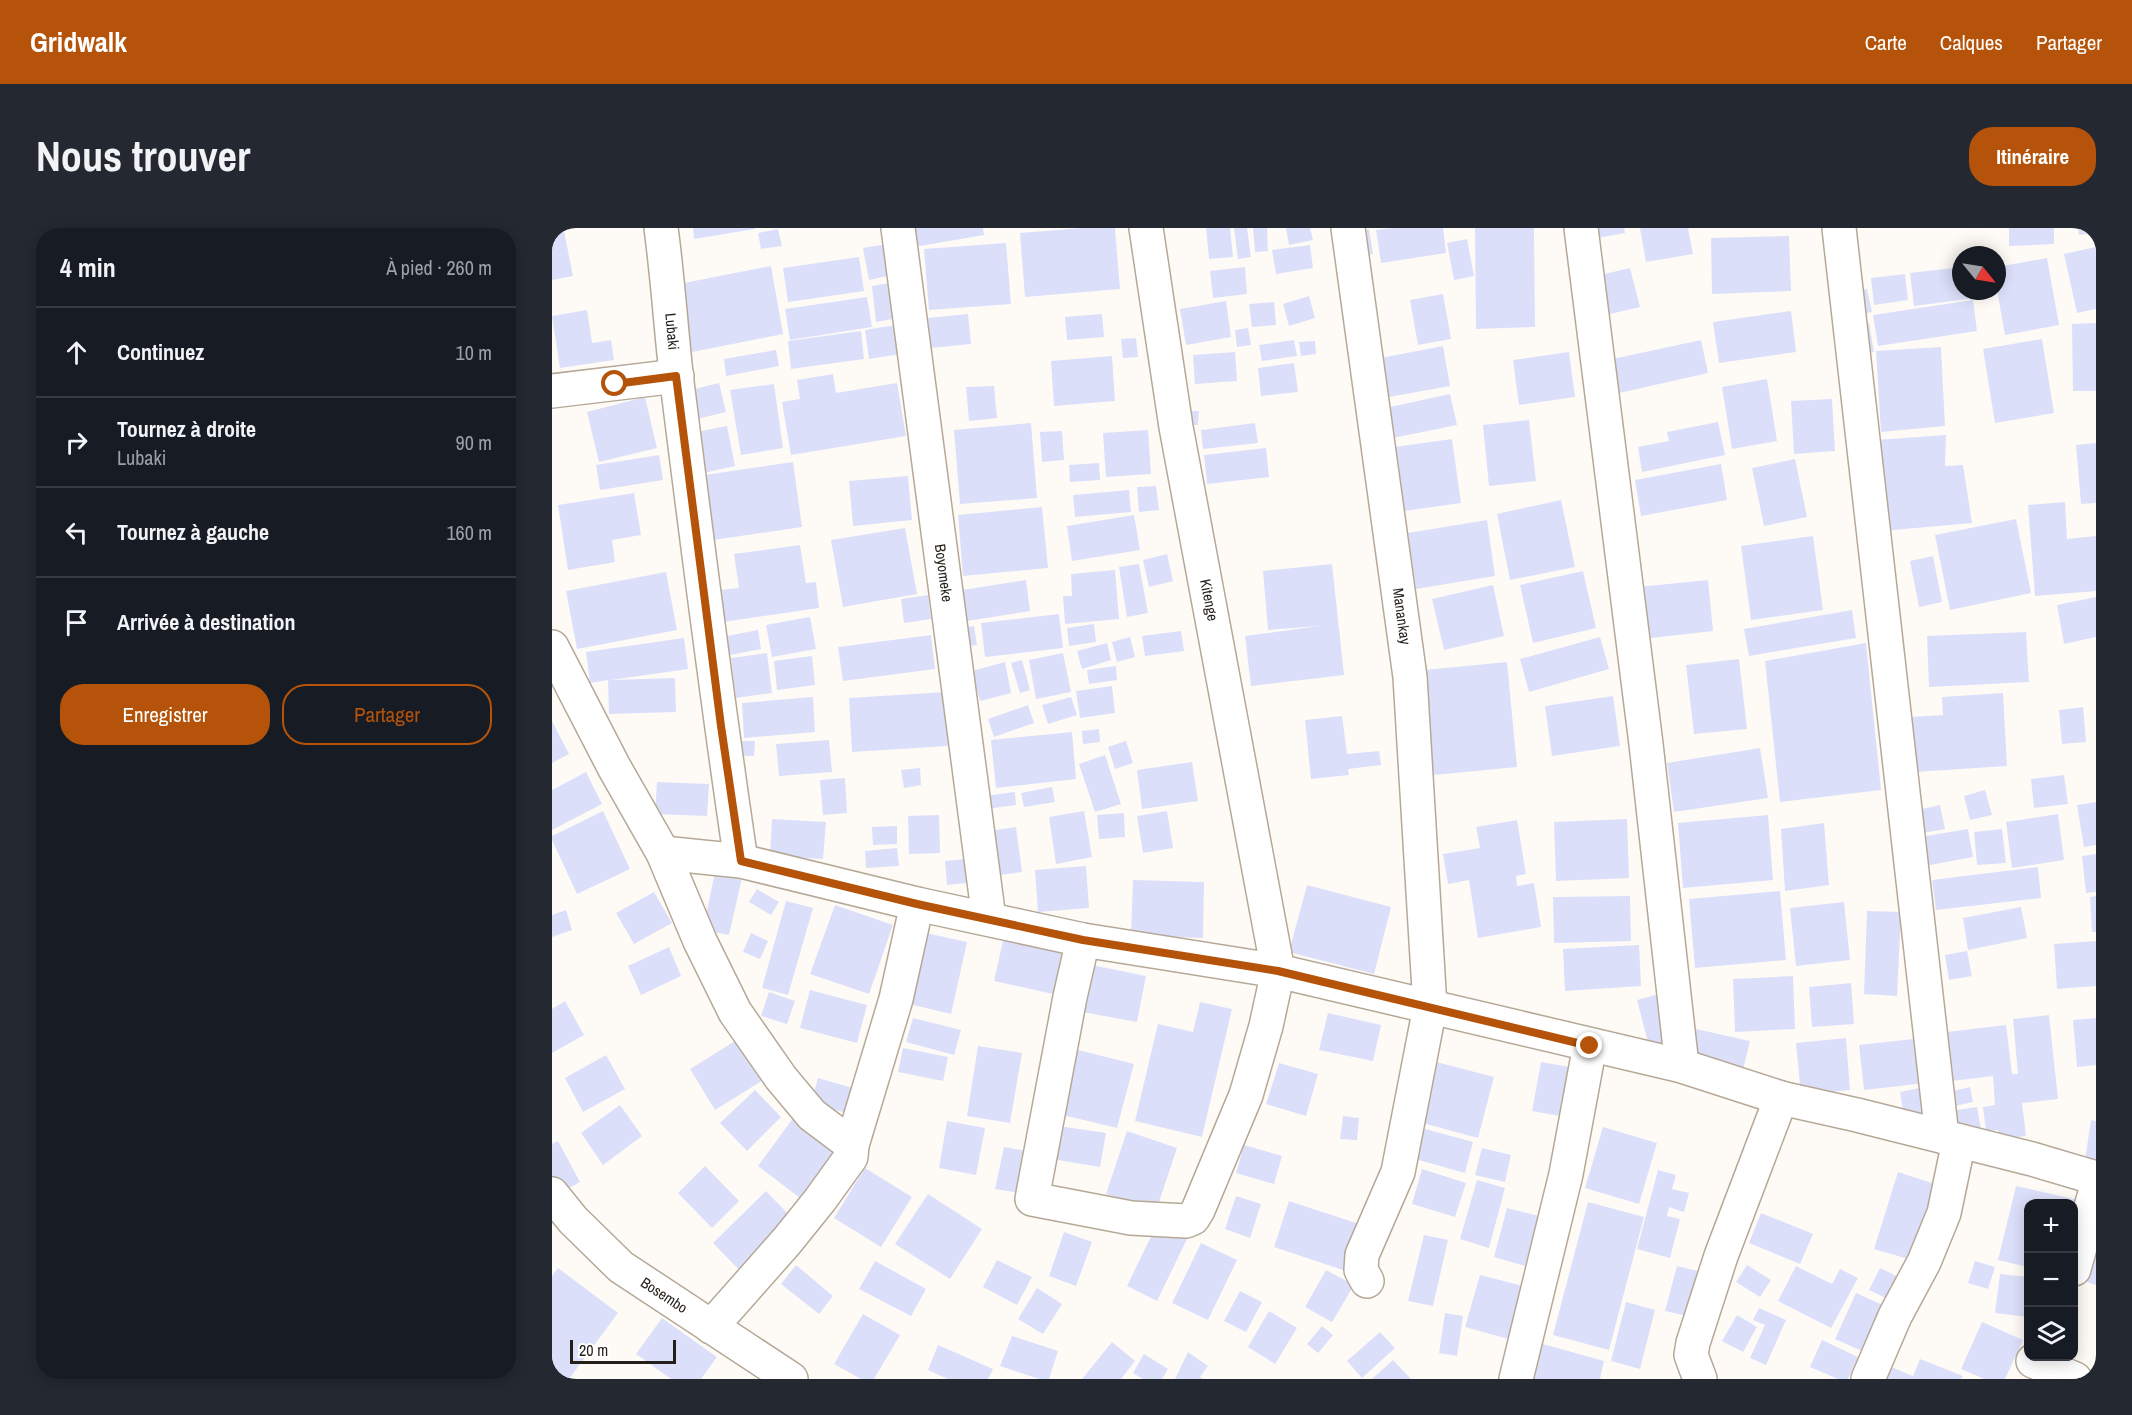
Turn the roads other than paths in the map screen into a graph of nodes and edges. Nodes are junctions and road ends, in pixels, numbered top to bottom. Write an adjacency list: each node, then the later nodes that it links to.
1 (661, 228): 7 (street, Lubaki)
2 (898, 228): 13 (street, Boyomeke)
3 (1146, 228): 15 (street, Kitenge)
4 (1348, 228): 16 (street, Manankay)
5 (1581, 228): 18 (street)
6 (1839, 228): 20 (street)
7 (676, 376): 8 (street); 11 (street, Lubaki)
8 (552, 391)
9 (552, 647): 10 (street)
10 (663, 853): 11 (street); 21 (street)
11 (741, 861): 12 (street)
12 (917, 904): 13 (street); 21 (street)
13 (989, 919): 14 (street)
14 (1083, 940): 15 (street); 15 (street)
15 (1278, 971): 16 (street)
16 (1430, 1007): 17 (street); 26 (street, Manankay)
17 (1590, 1046): 18 (street); 30 (street)
18 (1682, 1066): 19 (street)
19 (1781, 1098): 20 (street); 31 (street)
20 (1950, 1139): 22 (street); 32 (street)
21 (852, 1145): 27 (street)
22 (2096, 1178)
23 (2096, 1189): 25 (street)
24 (552, 1194): 27 (street, Bosembo)
25 (2078, 1253)
26 (1367, 1281)
27 (711, 1327): 29 (street, Bosembo)
28 (2030, 1365): 33 (street)
29 (791, 1379)
30 (1516, 1379)
31 (1700, 1379)
32 (1868, 1379)
33 (2075, 1379)

